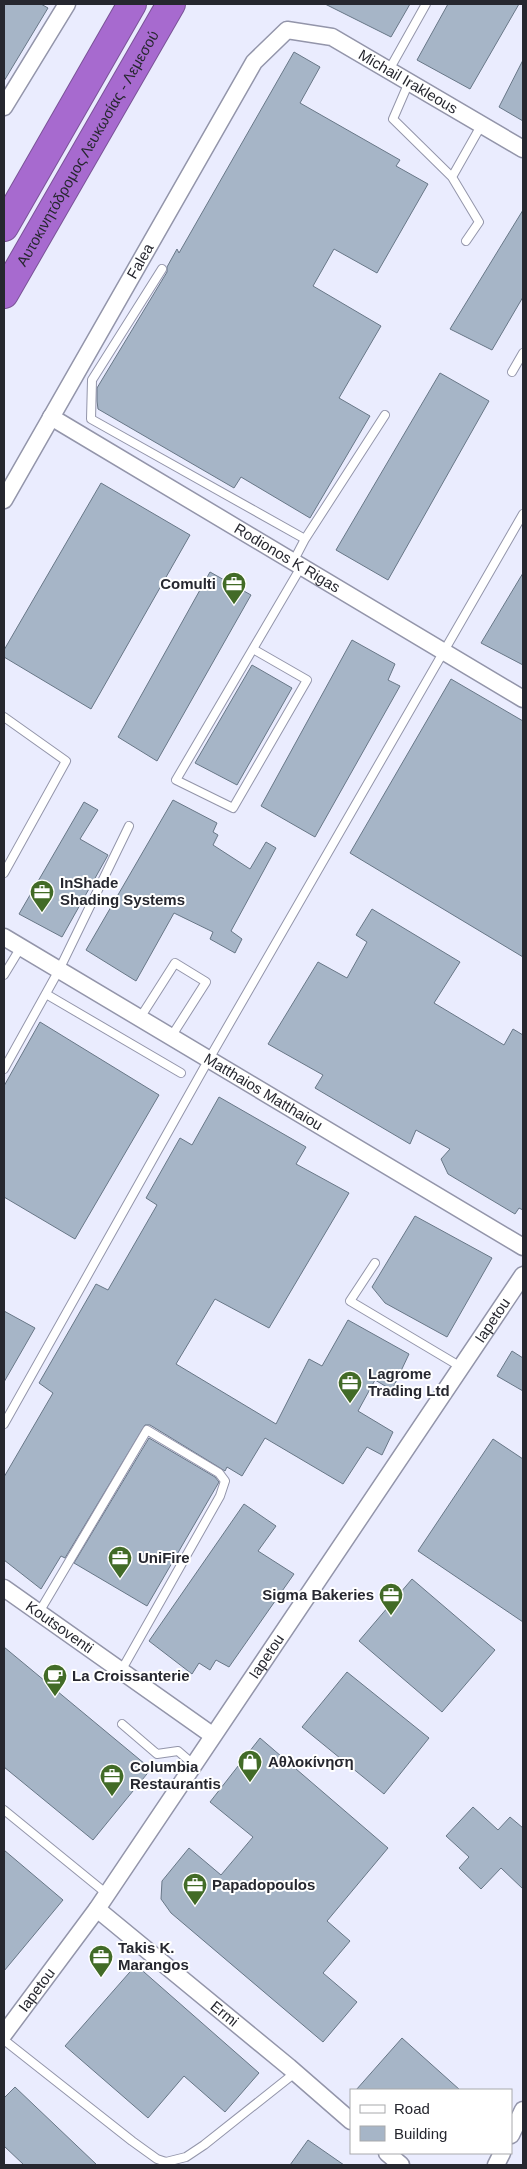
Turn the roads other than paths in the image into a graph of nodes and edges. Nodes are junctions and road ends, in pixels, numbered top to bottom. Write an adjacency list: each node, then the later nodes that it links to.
1 (67, 4): 8 (street)
2 (132, 4): 12 (highway)
3 (171, 4): 15 (highway, Αυτοκινητόδρομος Λευκωσίας - Λεμεσού)
4 (426, 4): 6 (lane)
5 (287, 30): 6 (street, Michail Irakleous); 19 (street, Falea)
6 (389, 70): 7 (street, Michail Irakleous)
7 (409, 82): 9 (street, Michail Irakleous); 11 (lane)
8 (4, 107)
9 (482, 124): 10 (street, Michail Irakleous); 11 (lane)
10 (523, 149)
11 (452, 177): 13 (lane)
12 (4, 227)
13 (466, 242)
14 (162, 269): 22 (lane)
15 (4, 294)
16 (523, 352): 17 (lane)
17 (512, 372)
18 (385, 415): 22 (lane)
19 (51, 417): 20 (street, Falea); 23 (street, Rodionos K Rigas)
20 (4, 500)
21 (523, 514): 25 (lane)
22 (305, 539): 23 (lane)
23 (297, 564): 24 (lane); 25 (street, Rodionos K Rigas)
24 (253, 649): 24 (lane)
25 (443, 651): 26 (street, Rodionos K Rigas); 37 (lane)
26 (523, 699)
27 (4, 717): 29 (lane)
28 (129, 826): 32 (lane)
29 (4, 873)
30 (4, 937): 31 (street, Matthaios Matthaiou)
31 (21, 947): 32 (street, Matthaios Matthaiou); 33 (lane)
32 (59, 970): 34 (lane); 35 (street, Matthaios Matthaiou)
33 (4, 975)
34 (46, 994): 38 (lane); 39 (lane)
35 (140, 1018): 36 (street, Matthaios Matthaiou); 36 (lane)
36 (171, 1037): 37 (street, Matthaios Matthaiou)
37 (209, 1059): 40 (street, Matthaios Matthaiou); 44 (lane)
38 (4, 1069)
39 (181, 1073)
40 (523, 1247)
41 (375, 1263): 43 (lane)
42 (522, 1279): 43 (street, Iapetou)
43 (461, 1367): 49 (street, Iapetou)
44 (4, 1424)
45 (4, 1588): 46 (street, Koutsoventi)
46 (38, 1614): 47 (street, Koutsoventi); 47 (lane)
47 (121, 1671): 49 (street, Koutsoventi)
48 (122, 1724): 50 (lane)
49 (212, 1736): 50 (street, Iapetou)
50 (193, 1764): 52 (street, Iapetou)
51 (4, 1810): 52 (lane)
52 (107, 1894): 53 (street, Iapetou)
53 (97, 1909): 54 (street, Iapetou); 56 (street, Ermi)
54 (4, 2034)
55 (4, 2040): 56 (lane)
56 (296, 2072): 58 (street, Ermi)
57 (523, 2110): 59 (street)
58 (350, 2120)
59 (512, 2133)
60 (388, 2154): 61 (street)
61 (401, 2165)

